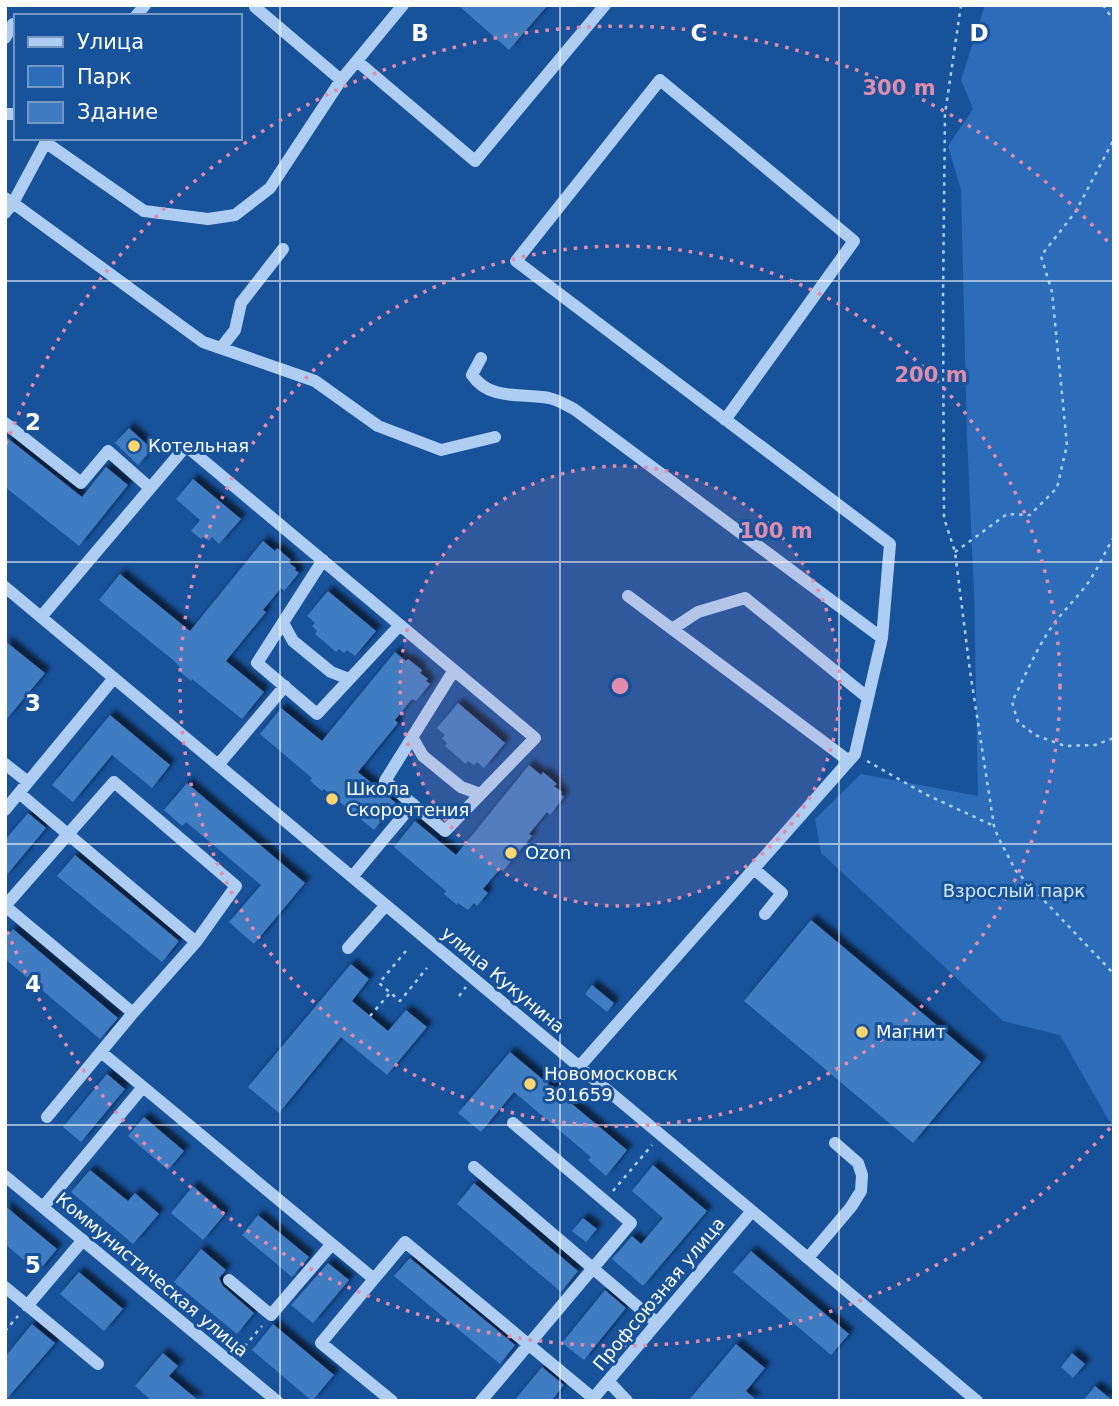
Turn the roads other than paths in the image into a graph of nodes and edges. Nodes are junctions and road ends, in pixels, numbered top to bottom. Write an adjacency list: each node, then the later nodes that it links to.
1 (257, 5): 7 (street)
2 (403, 5): 6 (street)
3 (605, 5): 6 (street)
4 (13, 24): 5 (street)
5 (5, 38)
6 (357, 61): 7 (street)
7 (341, 80): 8 (street)
8 (46, 140): 9 (street)
9 (8, 205): 11 (street)
10 (283, 249): 11 (street)
11 (221, 348): 15 (street)
12 (481, 358): 24 (street)
13 (725, 419): 13 (street); 24 (street)
14 (5, 423): 16 (street)
15 (495, 437)
16 (150, 488): 17 (street); 20 (street)
17 (323, 561): 21 (street); 22 (street)
18 (5, 587): 20 (street, улица Кукунина)
19 (628, 596): 23 (street)
20 (41, 617): 26 (street, улица Кукунина)
21 (283, 623): 27 (street); 28 (street)
22 (400, 625): 25 (street); 27 (street)
23 (673, 629): 29 (street); 31 (street)
24 (882, 638): 29 (street)
25 (454, 670): 30 (street); 35 (street)
26 (114, 678): 33 (street, улица Кукунина); 34 (street)
27 (349, 679): 28 (street)
28 (285, 686): 33 (street)
29 (868, 698): 31 (street)
30 (412, 737): 35 (street); 36 (street)
31 (852, 757): 39 (street)
32 (5, 764): 34 (street)
33 (218, 765): 40 (street, улица Кукунина)
34 (23, 788): 37 (street); 38 (street)
35 (480, 794): 36 (street)
36 (413, 804): 40 (street)
37 (5, 810)
38 (68, 834): 42 (street); 44 (street); 44 (street)
39 (754, 869): 43 (street); 48 (street)
40 (352, 877): 41 (street, улица Кукунина)
41 (386, 905): 45 (street); 48 (street, улица Кукунина)
42 (5, 906): 46 (street)
43 (765, 914)
44 (196, 942): 46 (street)
45 (348, 948)
46 (133, 1013): 47 (street)
47 (101, 1052): 49 (street); 50 (street)
48 (579, 1067): 56 (street, улица Кукунина)
49 (144, 1087): 55 (street); 58 (street)
50 (47, 1117)
51 (513, 1123): 60 (street)
52 (835, 1143): 59 (street)
53 (474, 1167): 60 (street)
54 (5, 1176): 55 (street, Коммунистическая улица)
55 (43, 1207): 57 (street, Коммунистическая улица)
56 (752, 1211): 59 (street, улица Кукунина); 65 (street, Профсоюзная улица)
57 (83, 1240): 64 (street); 70 (street, Коммунистическая улица)
58 (331, 1245): 61 (street); 62 (street)
59 (808, 1258): 74 (street, улица Кукунина)
60 (592, 1268): 65 (street); 66 (street)
61 (374, 1279): 66 (street); 71 (street)
62 (229, 1280)
63 (5, 1287): 64 (street)
64 (27, 1306): 67 (street)
65 (657, 1323): 68 (street, Профсоюзная улица)
66 (529, 1344): 69 (street); 72 (street)
67 (98, 1364)
68 (608, 1381): 69 (street, Профсоюзная улица); 73 (street)
69 (592, 1400)
70 (277, 1401)
71 (392, 1401)
72 (481, 1401)
73 (627, 1401)
74 (977, 1401)

